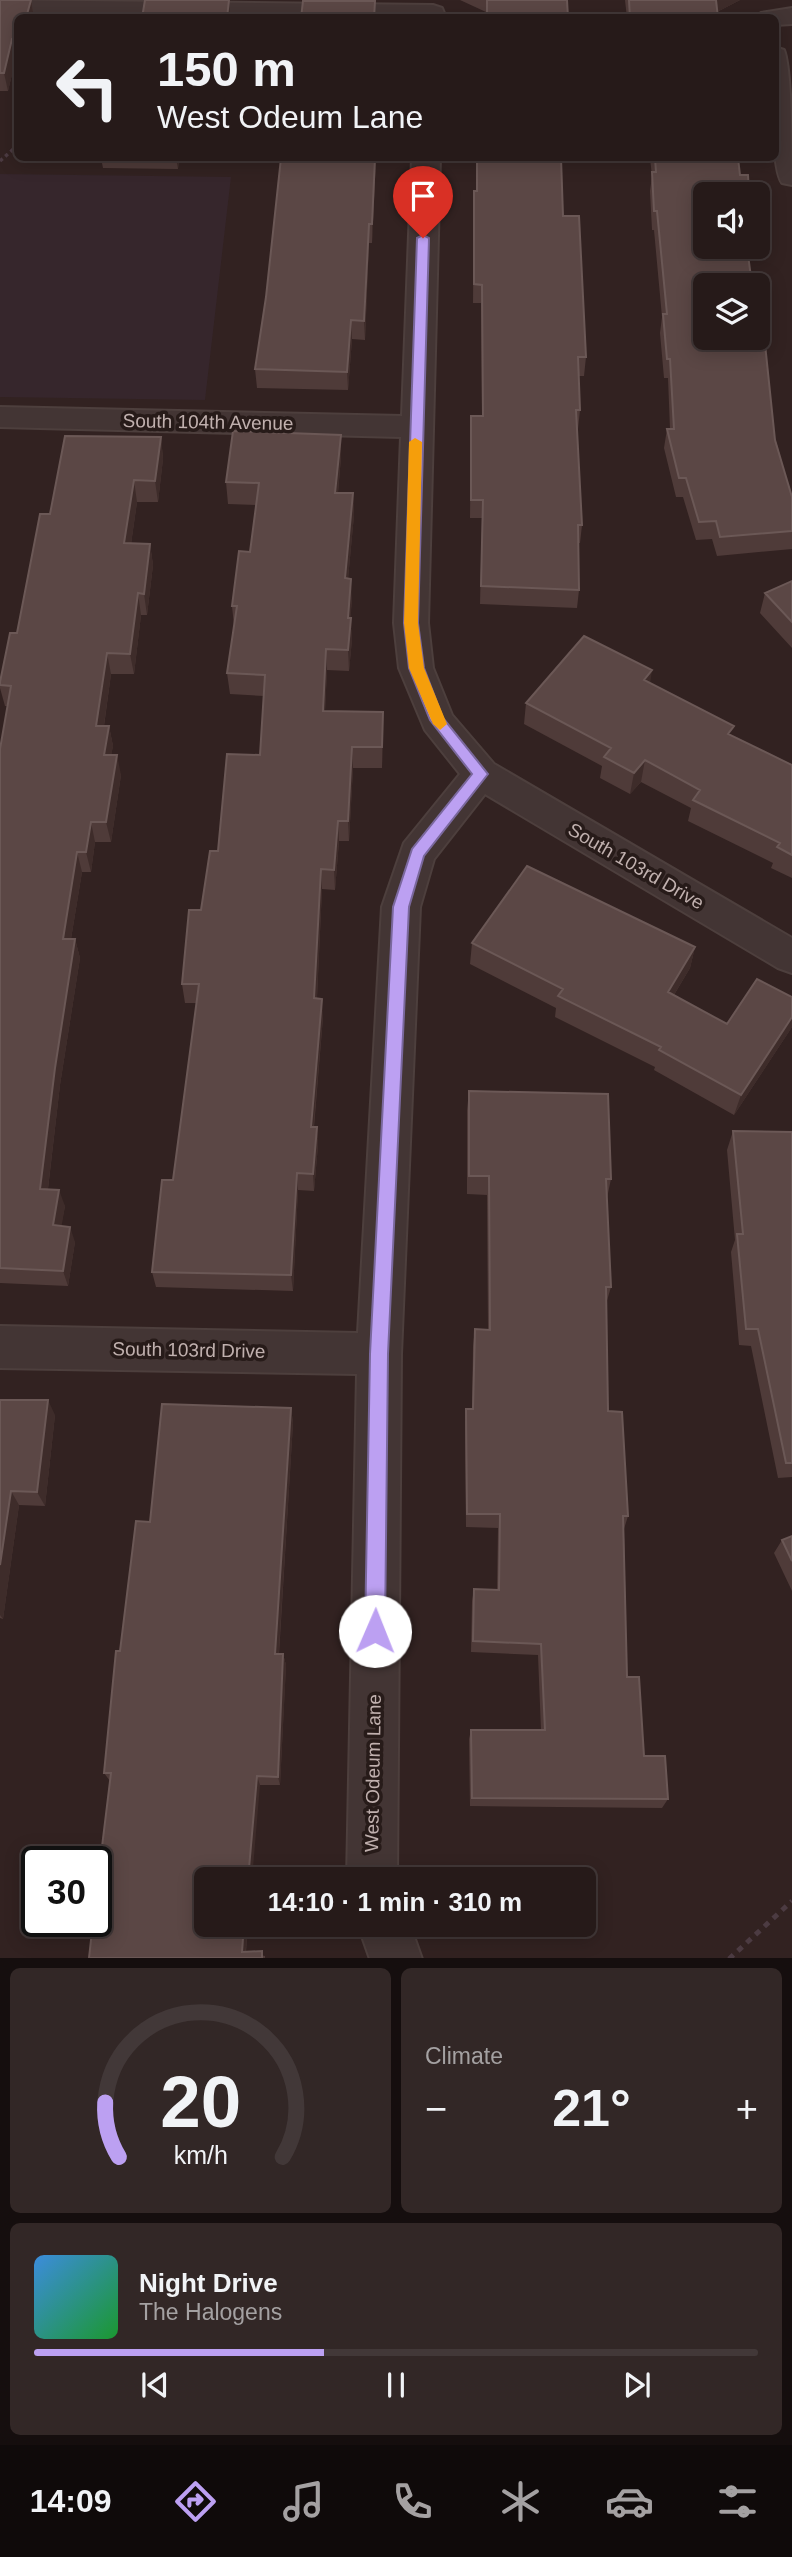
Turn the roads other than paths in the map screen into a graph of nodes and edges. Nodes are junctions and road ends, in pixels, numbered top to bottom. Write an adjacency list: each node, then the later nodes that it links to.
1 (0, 6): 2 (street)
2 (90, 13): 3 (street)
3 (262, 14)
4 (780, 125): 6 (street)
5 (426, 161): 8 (street)
6 (792, 177)
7 (2, 426): 8 (street, South 104th Avenue)
8 (416, 427): 9 (street)
9 (481, 774): 10 (street, South 103rd Drive); 12 (street, West Odeum Lane)
10 (792, 957)
11 (0, 1347): 12 (street, South 103rd Drive)
12 (379, 1354): 13 (street, West Odeum Lane)
13 (372, 1867)
14 (388, 1937): 15 (street)
15 (396, 1958)

